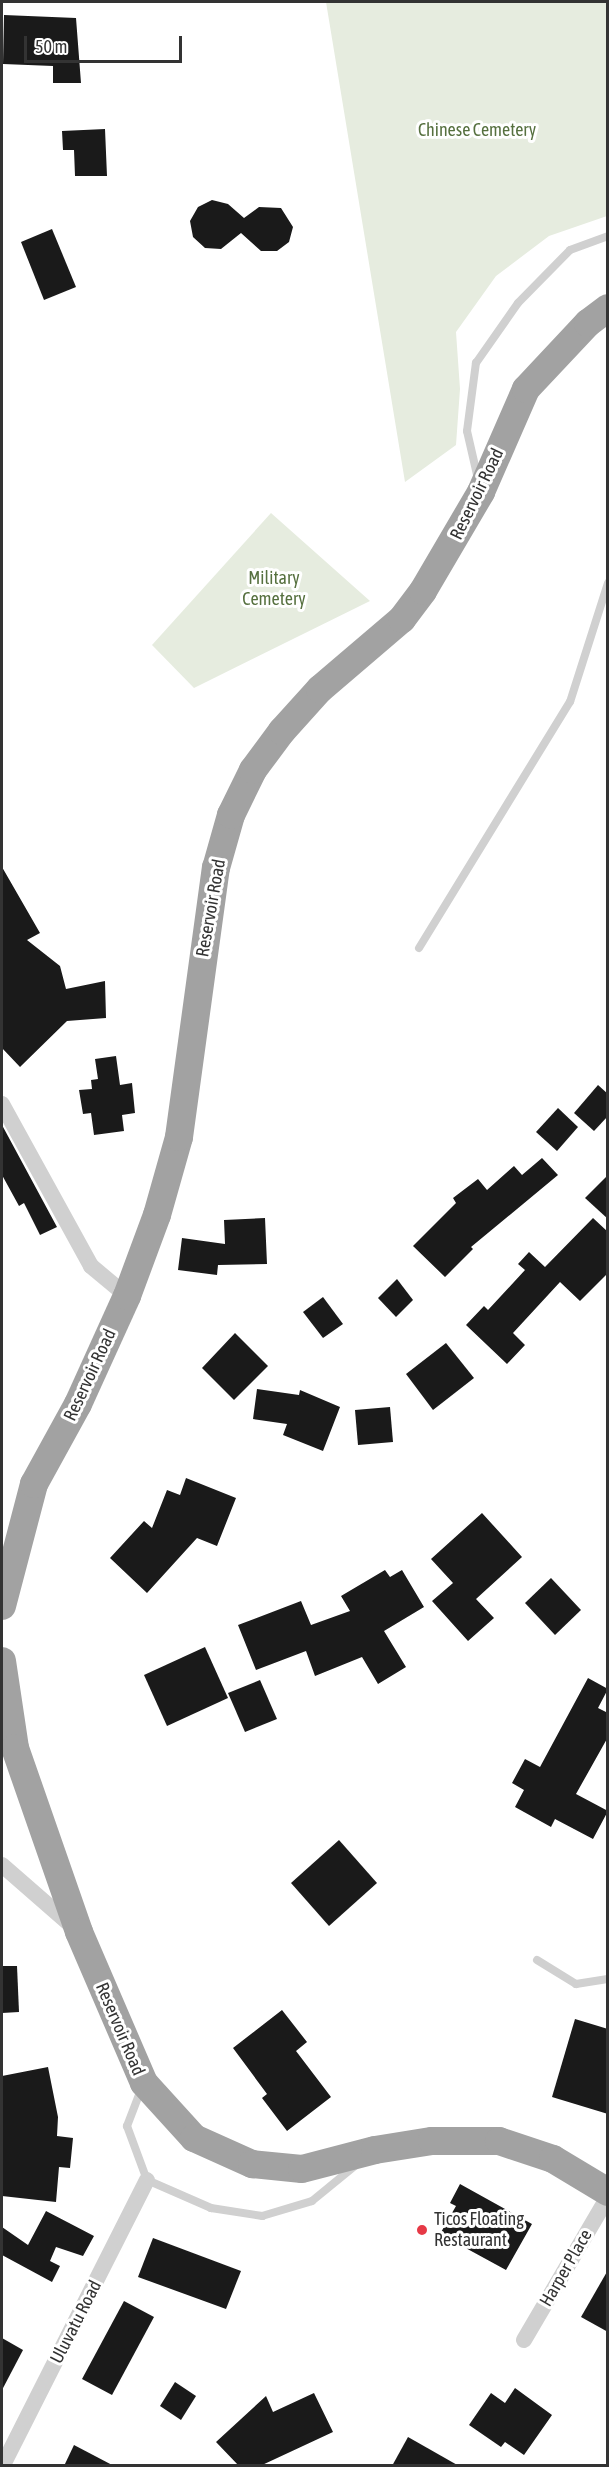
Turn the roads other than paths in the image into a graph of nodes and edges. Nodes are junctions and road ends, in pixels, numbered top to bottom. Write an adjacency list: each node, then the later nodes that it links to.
1 (608, 236): 3 (lane)
2 (608, 308): 3 (highway, Reservoir Road)
3 (481, 492): 7 (highway, Reservoir Road)
4 (608, 583): 5 (lane)
5 (419, 948)
6 (2, 1104): 7 (street)
7 (127, 1296): 8 (highway, Reservoir Road)
8 (2, 1606)
9 (2, 1661): 11 (highway, Reservoir Road)
10 (2, 1865): 11 (street)
11 (79, 1932): 14 (highway, Reservoir Road)
12 (537, 1960): 13 (lane)
13 (608, 1979)
14 (144, 2083): 15 (highway, Reservoir Road); 16 (lane)
15 (375, 2150): 16 (lane); 17 (highway, Reservoir Road)
16 (147, 2180): 19 (street, Uluvatu Road)
17 (608, 2195): 18 (street, Harper Place)
18 (524, 2340)
19 (4, 2463)

